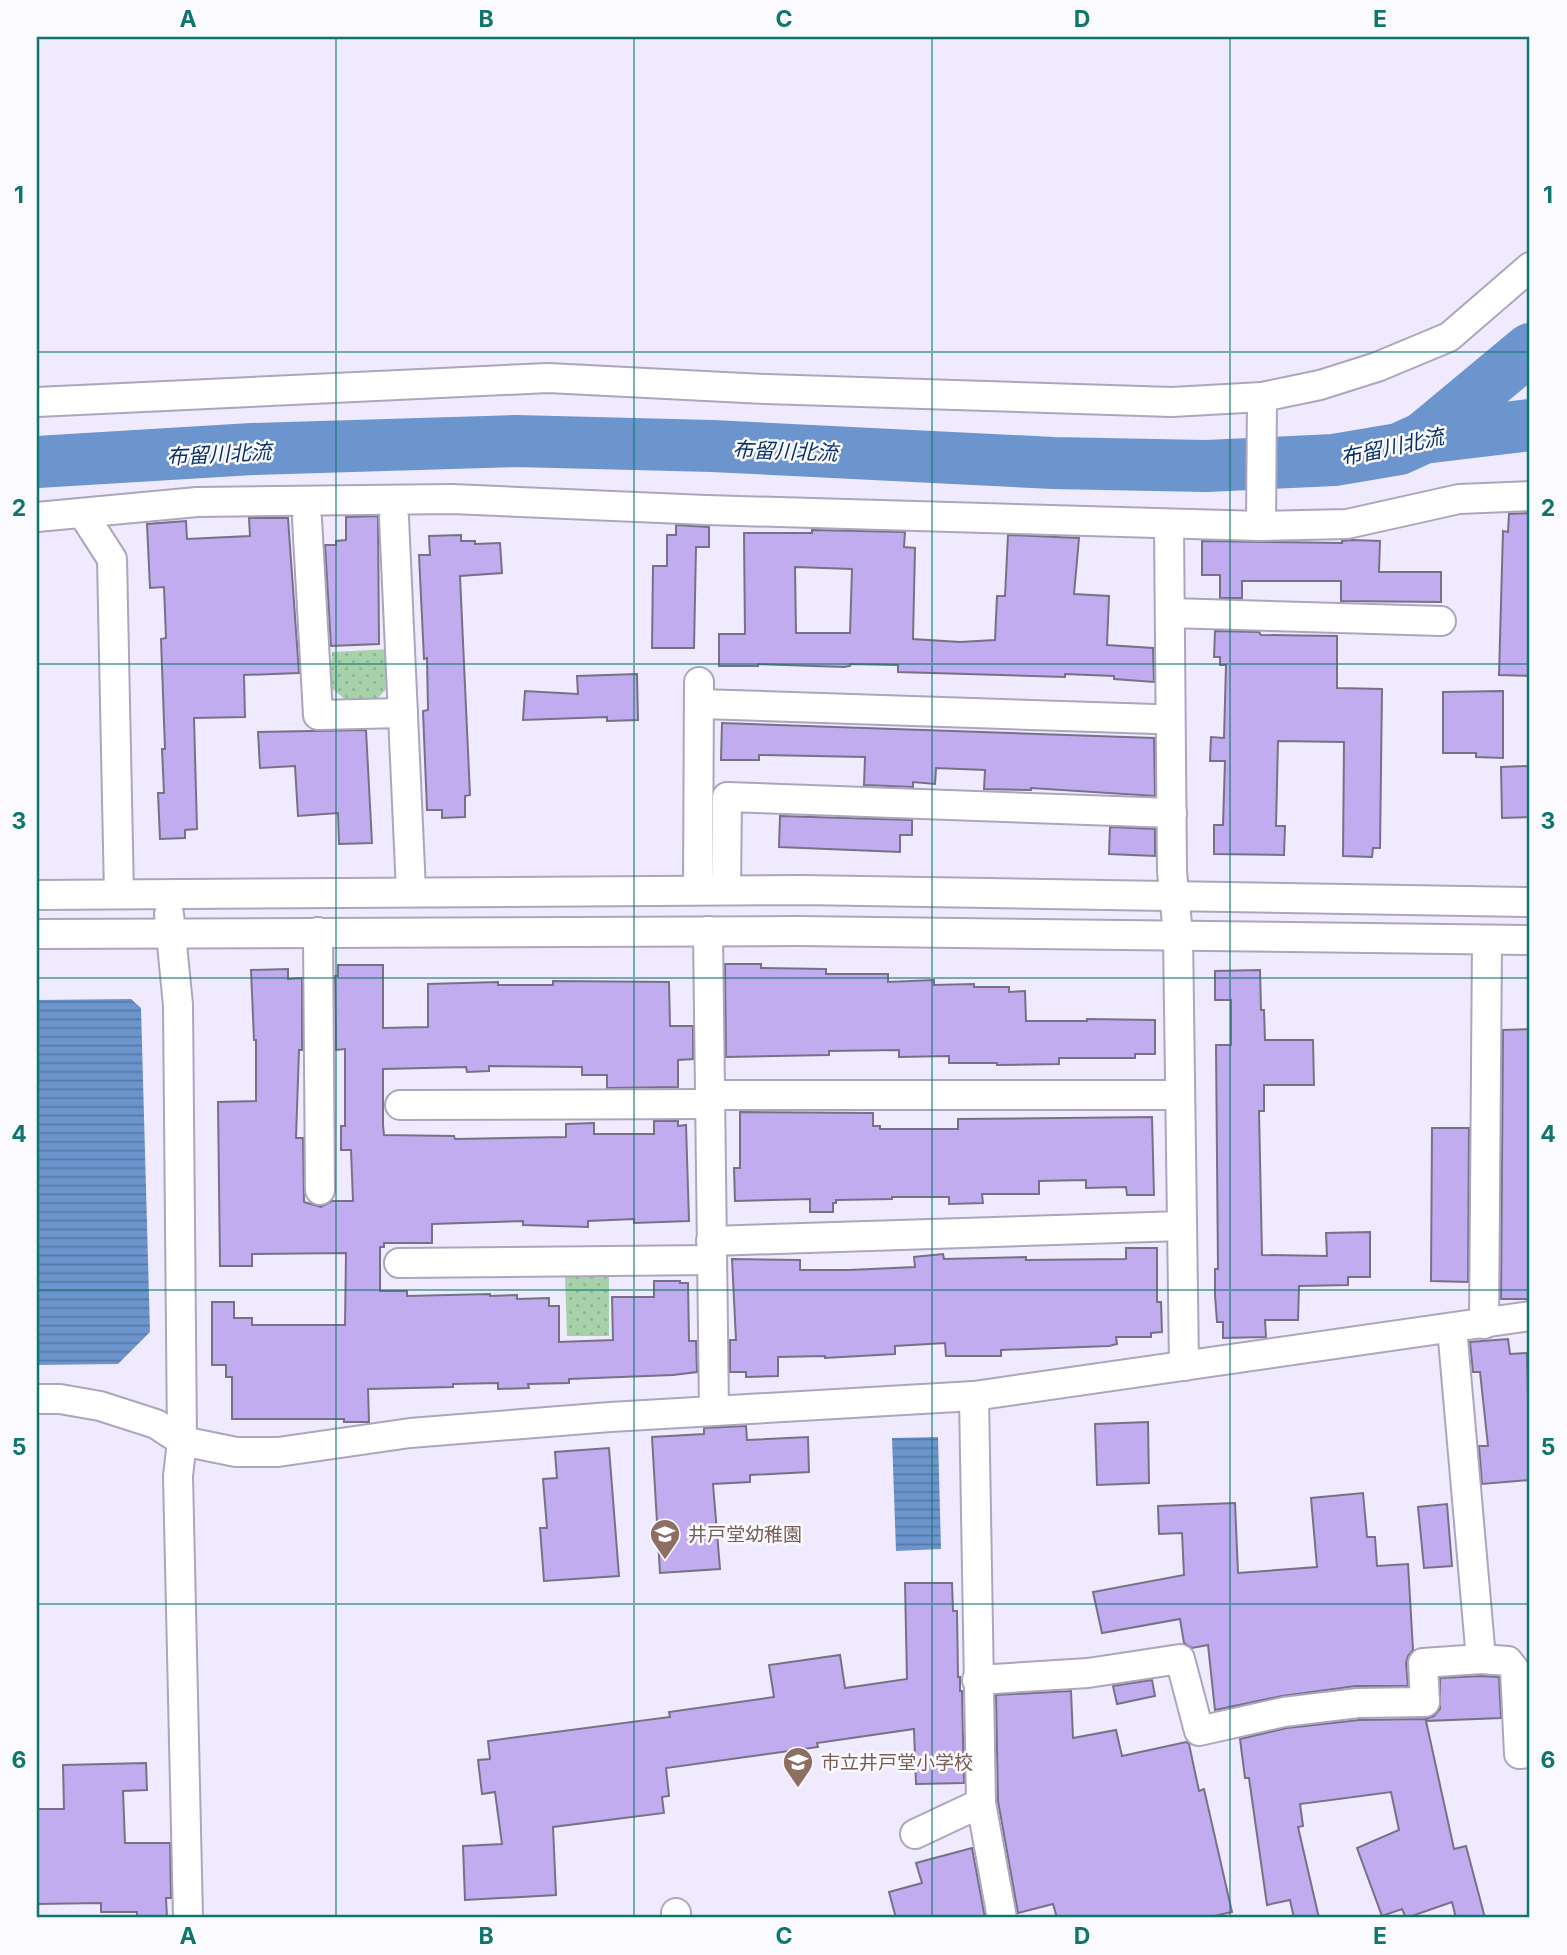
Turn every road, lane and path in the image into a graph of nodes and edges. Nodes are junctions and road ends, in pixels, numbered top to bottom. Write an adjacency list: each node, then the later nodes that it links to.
1 (1530, 267): 3 (street)
2 (37, 402): 3 (street)
3 (1262, 402): 9 (street)
4 (1530, 496): 9 (street)
5 (83, 514): 6 (street); 10 (street); 19 (street)
6 (37, 517)
7 (394, 518): 13 (street)
8 (307, 519): 13 (street)
9 (1261, 523): 10 (street)
10 (1169, 525): 11 (street)
11 (1170, 613): 12 (street); 15 (street)
12 (1441, 621)
13 (403, 713): 17 (street)
14 (1155, 719): 16 (street)
15 (1172, 813): 16 (street); 21 (street)
16 (712, 890): 17 (street); 21 (street)
17 (411, 891): 18 (street)
18 (168, 893): 19 (street); 25 (street)
19 (119, 894): 20 (street)
20 (37, 895)
21 (1172, 895): 22 (street); 27 (street)
22 (1530, 902)
23 (708, 931): 24 (street); 27 (street); 31 (street)
24 (318, 932): 25 (street); 33 (street)
25 (171, 933): 26 (street); 44 (street)
26 (37, 934)
27 (1178, 935): 28 (street); 30 (street)
28 (1487, 940): 29 (street); 38 (street)
29 (1530, 940)
30 (1180, 1096): 31 (street); 34 (street)
31 (710, 1100): 32 (street); 35 (street)
32 (400, 1105)
33 (320, 1190)
34 (1182, 1226): 35 (street); 40 (street)
35 (711, 1251): 36 (street); 43 (street)
36 (399, 1263)
37 (1530, 1316): 38 (street)
38 (1484, 1324): 39 (street)
39 (1452, 1328): 40 (street); 45 (street)
40 (1184, 1366): 41 (street)
41 (974, 1396): 43 (street); 46 (street)
42 (37, 1399): 44 (street)
43 (715, 1411): 44 (street)
44 (183, 1441): 50 (street)
45 (1481, 1660): 46 (street); 47 (street)
46 (978, 1680): 48 (street)
47 (1530, 1754)
48 (981, 1804): 49 (street); 51 (street)
49 (915, 1834)
50 (188, 1918)
51 (1002, 1918)

